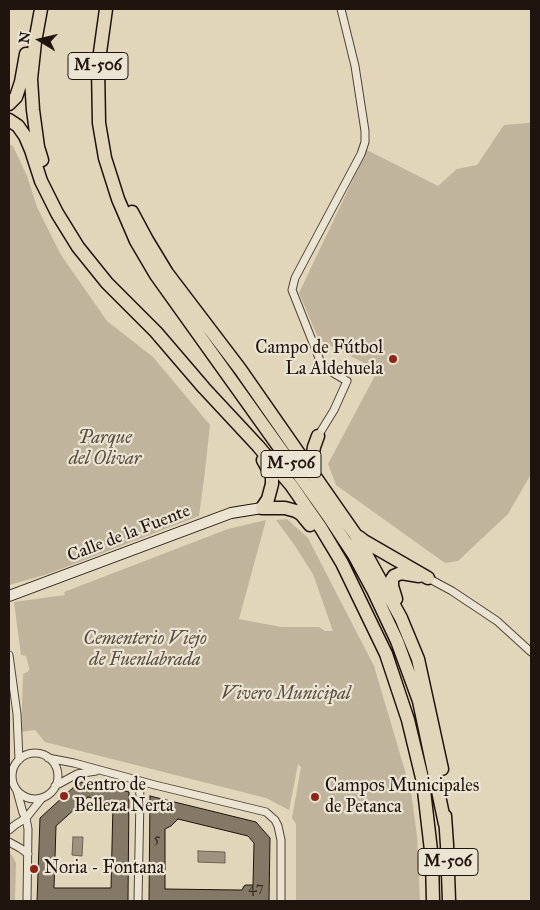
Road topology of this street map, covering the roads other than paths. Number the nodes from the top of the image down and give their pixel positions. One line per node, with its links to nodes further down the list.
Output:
1 (40, 9): 4 (highway); 7 (highway, M-506)
2 (106, 9): 6 (highway, M-506)
3 (341, 9): 9 (street)
4 (9, 104)
5 (9, 120): 7 (highway)
6 (99, 123): 10 (highway); 29 (highway, M-506)
7 (57, 213): 8 (highway, M-506)
8 (246, 433): 12 (highway); 14 (highway, M-506)
9 (318, 436): 10 (highway); 11 (highway)
10 (288, 437): 11 (highway)
11 (313, 474): 13 (highway)
12 (262, 508): 14 (highway); 16 (street, Calle de la Fuente)
13 (355, 534): 15 (highway); 17 (highway)
14 (342, 563): 36 (highway, M-506)
15 (428, 578): 17 (highway); 18 (street)
16 (9, 596)
17 (401, 618): 29 (highway)
18 (531, 652)
19 (9, 655): 21 (street)
20 (48, 758): 21 (street); 23 (street); 25 (street)
21 (19, 760): 22 (street)
22 (11, 770): 26 (street)
23 (99, 770): 24 (street); 25 (street)
24 (139, 781): 34 (street); 35 (street)
25 (55, 786): 27 (street)
26 (13, 787): 27 (street); 28 (street)
27 (42, 798): 28 (street)
28 (26, 818): 30 (street); 32 (street)
29 (445, 824): 37 (highway, M-506)
30 (9, 830)
31 (9, 842): 32 (street)
32 (28, 854): 33 (street)
33 (27, 901)
34 (138, 901)
35 (281, 901)
36 (433, 901)
37 (449, 901)

